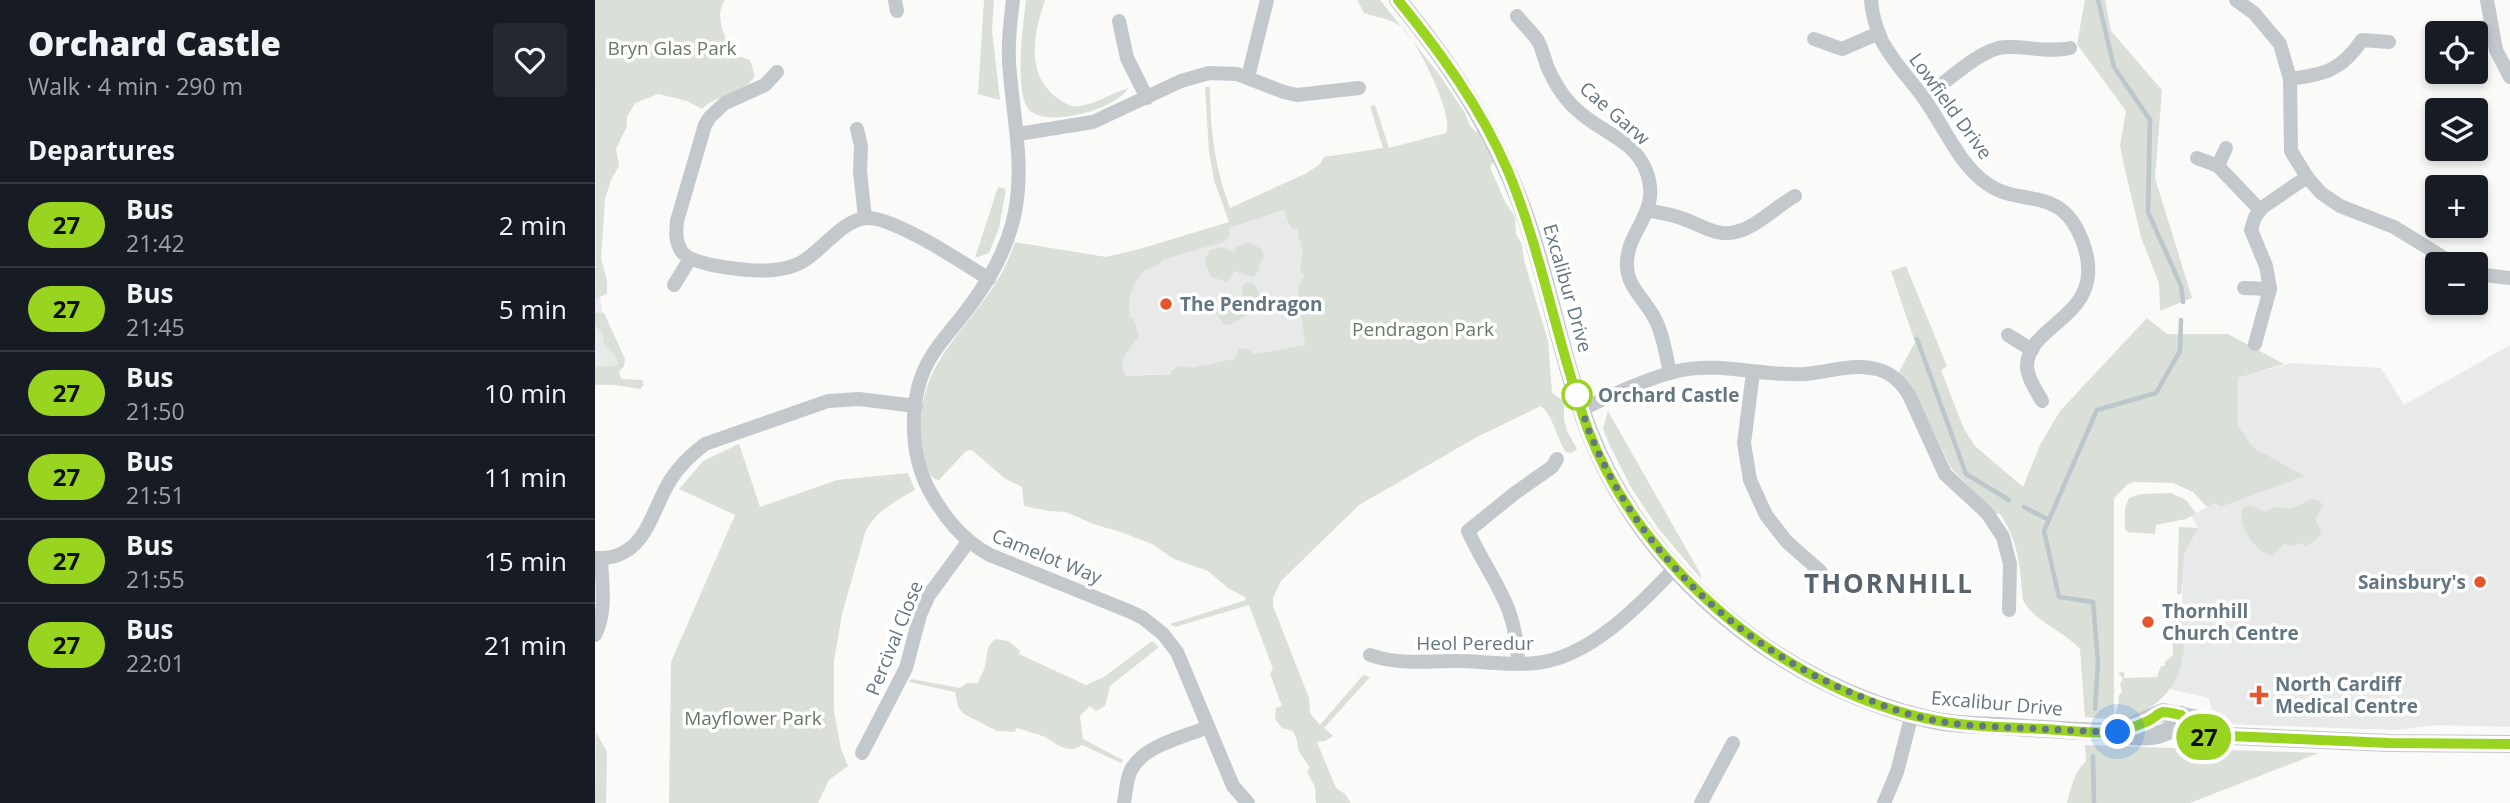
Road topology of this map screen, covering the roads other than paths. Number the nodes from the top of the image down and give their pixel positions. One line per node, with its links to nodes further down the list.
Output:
1 (1013, 0): 21 (street, Camelot Way)
2 (1267, 0): 14 (street)
3 (1398, 0): 45 (street, Excalibur Drive)
4 (1871, 0): 9 (street, Lowfield Drive)
5 (2487, 0): 15 (street)
6 (2240, 1): 16 (street)
7 (1517, 16): 27 (street, Cae Garw)
8 (1119, 21): 18 (street)
9 (1879, 33): 10 (street); 19 (street, Lowfield Drive)
10 (1814, 39)
11 (2389, 42): 16 (street)
12 (2070, 48): 19 (street)
13 (776, 72): 31 (street)
14 (1248, 76): 17 (street); 18 (street)
15 (2510, 77)
16 (2290, 79): 25 (street)
17 (1359, 88)
18 (1147, 98): 21 (street)
19 (1924, 98): 40 (street, Lowfield Drive)
20 (857, 129): 29 (street)
21 (1018, 134): 34 (street, Camelot Way)
22 (2226, 148): 24 (street)
23 (2197, 159): 24 (street)
24 (2218, 166): 28 (street)
25 (2307, 177): 28 (street); 30 (street)
26 (1795, 196): 27 (street)
27 (1648, 210): 41 (street, Cae Garw)
28 (2260, 210): 37 (street)
29 (865, 218): 31 (street); 34 (street)
30 (2432, 252)
31 (690, 259): 35 (street)
32 (2488, 275): 33 (street)
33 (2510, 278)
34 (989, 279): 44 (street, Camelot Way)
35 (674, 285)
36 (2245, 288): 37 (street)
37 (2270, 289): 39 (street)
38 (2008, 335): 40 (street)
39 (2255, 344)
40 (2032, 349): 43 (street)
41 (1669, 373): 42 (street); 45 (street)
42 (1753, 373): 50 (street); 51 (street)
43 (2042, 401)
44 (916, 406): 47 (street, Camelot Way); 48 (street)
45 (1581, 409): 49 (street, Excalibur Drive)
46 (1557, 459): 54 (street)
47 (968, 542): 56 (street, Camelot Way); 59 (street, Percival Close)
48 (598, 559): 52 (street)
49 (1675, 568): 54 (street, Heol Peredur); 55 (street, Excalibur Drive)
50 (1833, 587)
51 (2009, 610)
52 (595, 635)
53 (1370, 655): 54 (street, Heol Peredur)
54 (1518, 664)
55 (1912, 714): 58 (street, Excalibur Drive); 63 (street)
56 (1208, 727): 60 (street); 61 (street, Camelot Way)
57 (1733, 743): 62 (street)
58 (2510, 744)
59 (862, 752)
60 (1124, 803)
61 (1248, 803)
62 (1701, 803)
63 (1884, 803)

